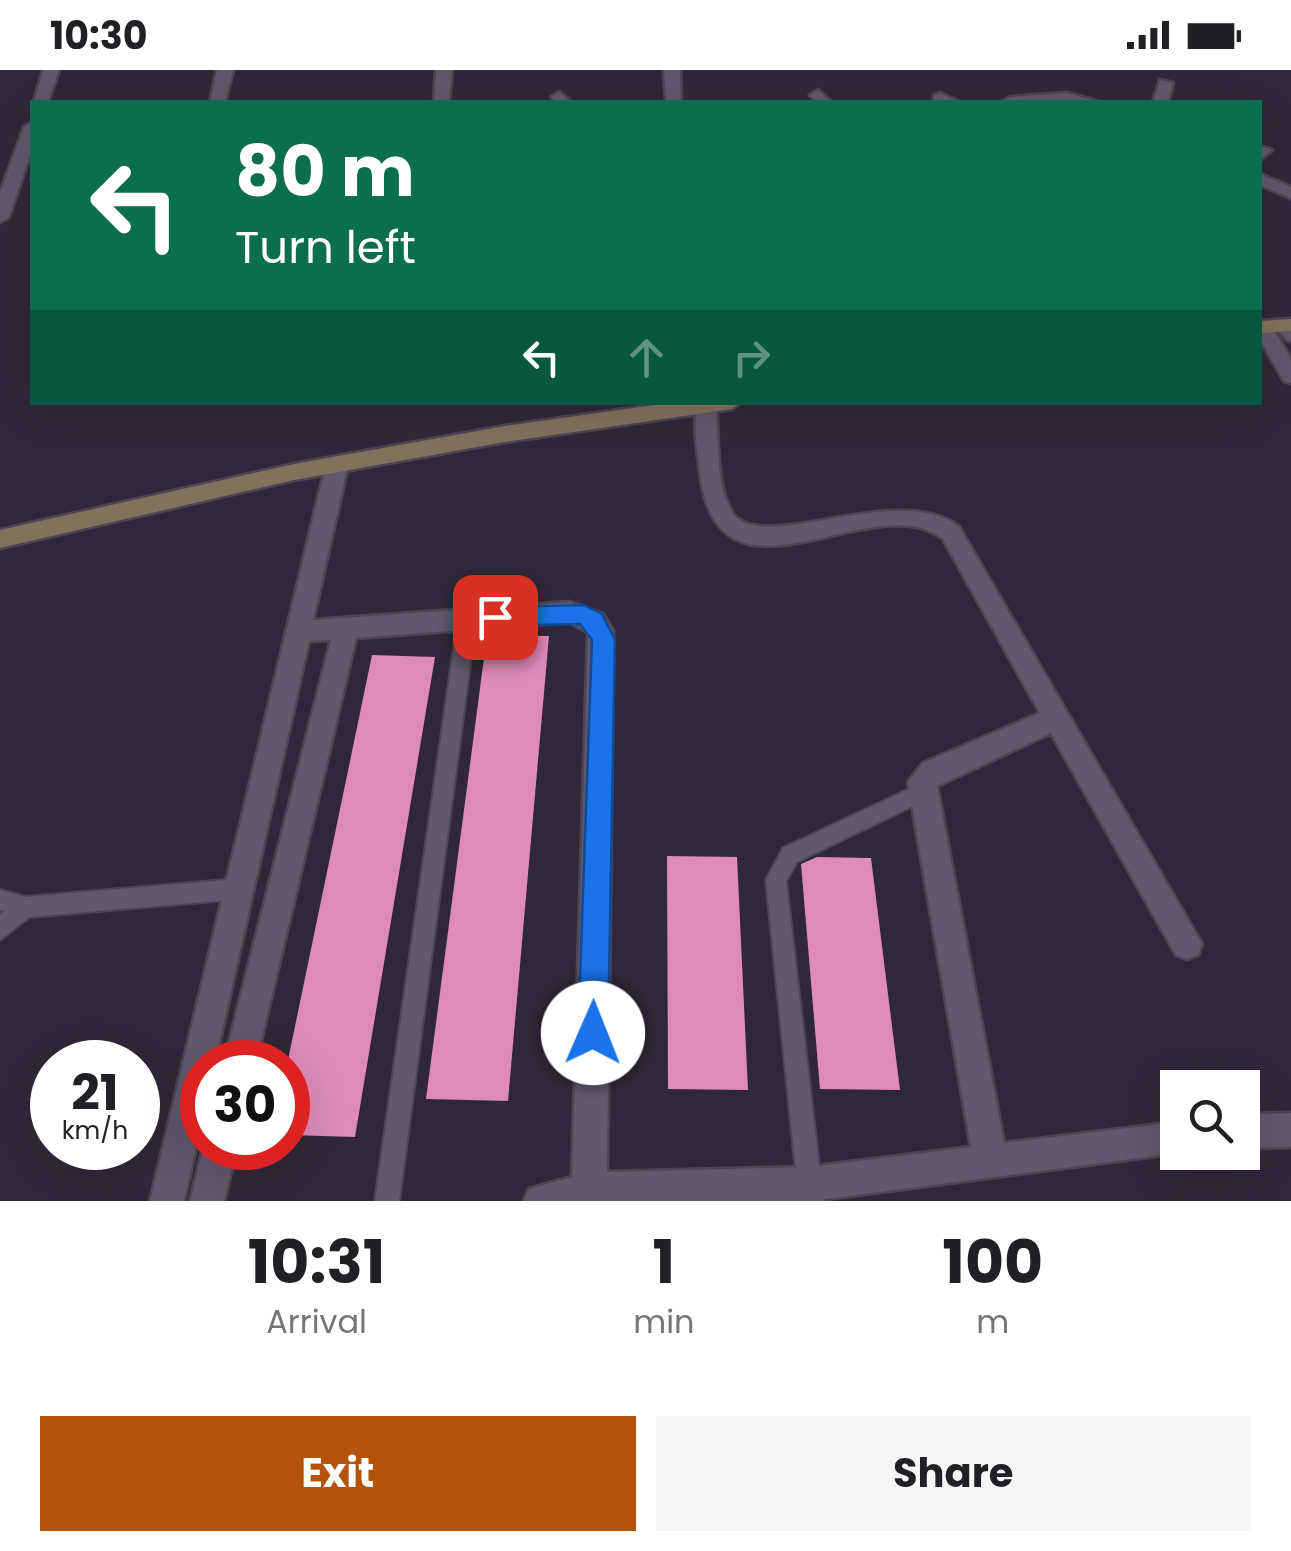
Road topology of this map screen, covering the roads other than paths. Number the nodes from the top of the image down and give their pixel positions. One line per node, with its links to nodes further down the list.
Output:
1 (51, 70): 6 (street)
2 (225, 70): 7 (street)
3 (444, 70): 8 (street)
4 (672, 70): 9 (street)
5 (1165, 84): 12 (street)
6 (41, 100)
7 (218, 100)
8 (442, 100)
9 (674, 100)
10 (1038, 100): 11 (street)
11 (1080, 100)
12 (1161, 100)
13 (30, 132): 16 (street)
14 (1262, 180): 15 (street)
15 (1291, 193)
16 (0, 217)
17 (1277, 328): 18 (street)
18 (1291, 376)
19 (700, 405): 20 (main road); 25 (street)
20 (337, 465): 21 (main road); 24 (street)
21 (0, 538)
22 (466, 619): 23 (street); 38 (street); 42 (lane)
23 (346, 628): 24 (street); 32 (street)
24 (296, 632): 27 (street)
25 (1059, 717): 26 (street); 31 (street)
26 (922, 792): 36 (street); 39 (lane)
27 (238, 890): 29 (lane); 40 (street)
28 (0, 900): 29 (lane)
29 (25, 907): 30 (lane)
30 (0, 929)
31 (1188, 944)
32 (245, 1040)
33 (1291, 1130): 34 (street)
34 (1260, 1131)
35 (1160, 1141): 36 (street)
36 (991, 1162): 39 (street)
37 (215, 1170): 41 (street)
38 (589, 1190): 39 (street); 43 (street)
39 (810, 1192)
40 (167, 1201)
41 (207, 1201)
42 (386, 1201)
43 (541, 1201)

